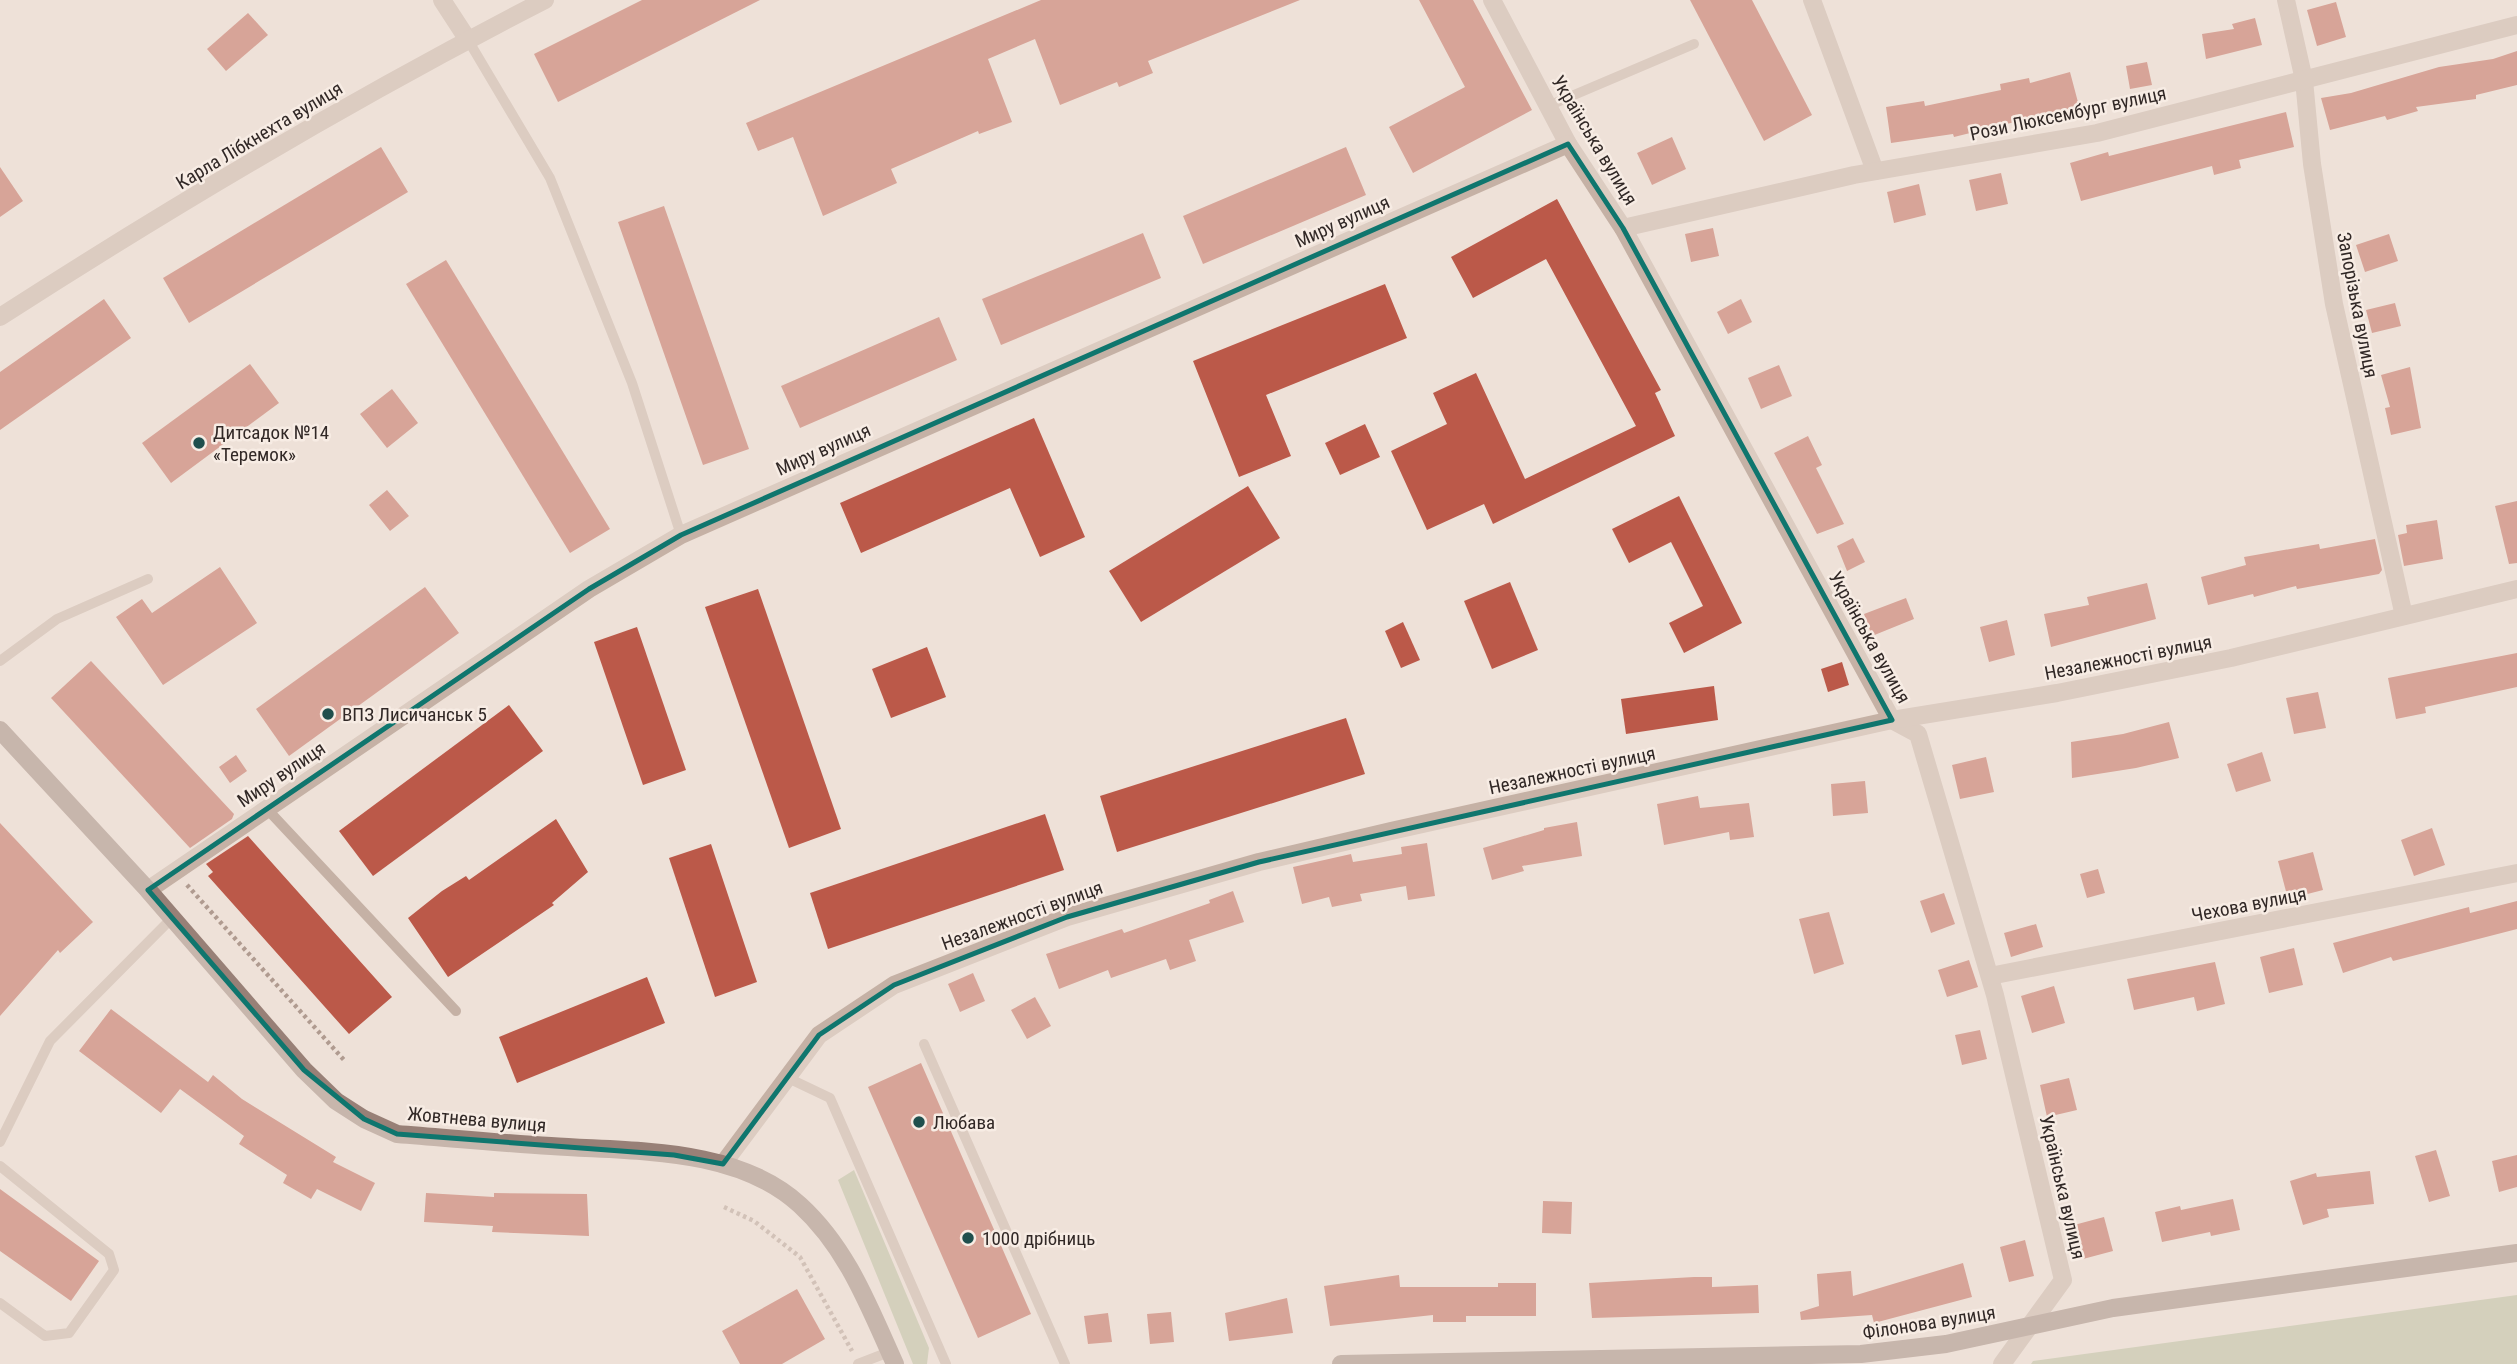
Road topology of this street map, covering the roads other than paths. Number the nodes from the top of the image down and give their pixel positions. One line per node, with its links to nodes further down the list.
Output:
1 (442, 0): 7 (street)
2 (545, 0): 7 (street, Карла Лібкнехта вулиця)
3 (1492, 0): 10 (street, Українська вулиця)
4 (1812, 0): 12 (street)
5 (2286, 0): 9 (street, Запорізька вулиця)
6 (2517, 25): 9 (street, Рози Люксембург вулиця)
7 (468, 40): 14 (street, Карла Лібкнехта вулиця); 15 (lane)
8 (1694, 44): 10 (lane)
9 (2304, 80): 12 (street, Рози Люксембург вулиця); 18 (street, Запорізька вулиця)
10 (1548, 106): 11 (street, Українська вулиця)
11 (1568, 144): 13 (street, Українська вулиця); 15 (street, Миру вулиця)
12 (1875, 171): 13 (street, Рози Люксембург вулиця)
13 (1623, 228): 20 (street, Українська вулиця)
14 (0, 317)
15 (681, 535): 22 (street, Миру вулиця)
16 (148, 579): 19 (lane)
17 (2517, 589): 18 (street, Незалежності вулиця)
18 (2404, 616): 20 (street, Незалежності вулиця)
19 (0, 661)
20 (1892, 720): 26 (street, Українська вулиця); 29 (street, Незалежності вулиця)
21 (0, 730): 24 (street, Жовтнева вулиця)
22 (267, 809): 24 (street, Миру вулиця); 27 (lane)
23 (2517, 873): 26 (street, Чехова вулиця)
24 (148, 890): 25 (street, Жовтнева вулиця)
25 (172, 918): 30 (lane); 31 (street, Жовтнева вулиця)
26 (1990, 976): 35 (street, Українська вулиця)
27 (456, 1011)
28 (924, 1044): 39 (lane)
29 (788, 1078): 31 (street, Незалежності вулиця); 38 (lane)
30 (0, 1142)
31 (723, 1164): 36 (street, Жовтнева вулиця)
32 (0, 1166): 34 (lane)
33 (2517, 1253): 35 (street, Філонова вулиця)
34 (0, 1303)
35 (2026, 1328): 40 (street, Філонова вулиця); 41 (street, Українська вулиця)
36 (892, 1358): 37 (lane)
37 (858, 1364)
38 (946, 1364)
39 (1065, 1364)
40 (1341, 1364)
41 (2002, 1364)

